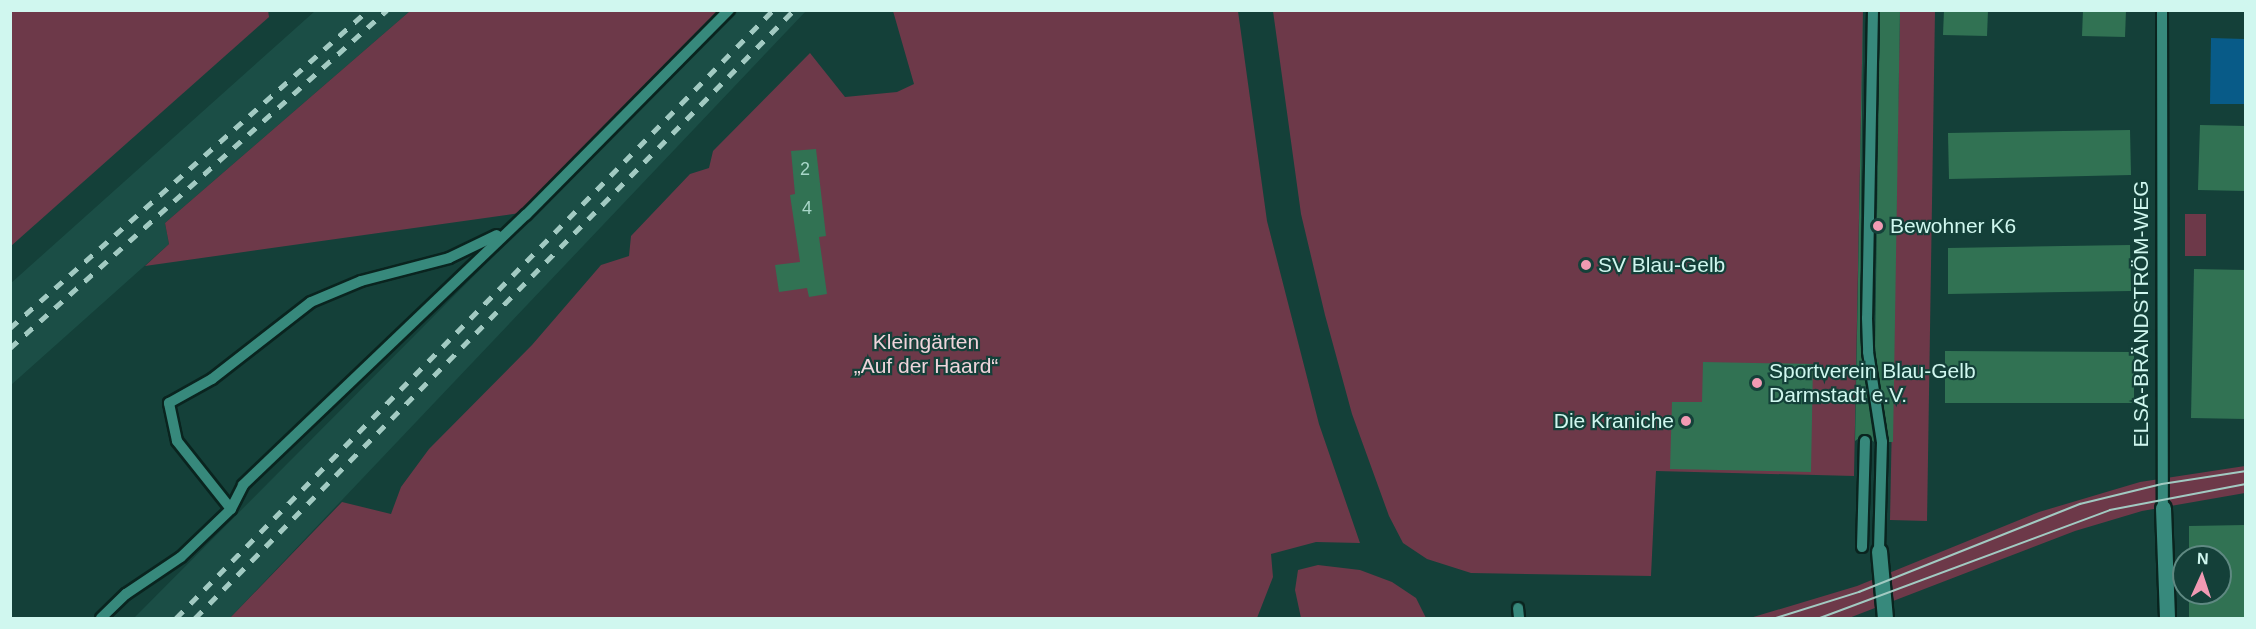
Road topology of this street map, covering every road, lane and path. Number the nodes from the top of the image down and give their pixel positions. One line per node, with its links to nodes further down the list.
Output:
1 (729, 10): 4 (lane)
2 (1873, 10): 9 (lane)
3 (2162, 10): 7 (lane, ELSA-BRÄNDSTRÖM-WEG)
4 (506, 231): 6 (lane); 6 (lane)
5 (1865, 441): 8 (lane)
6 (231, 508): 10 (lane)
7 (2163, 508): 12 (street, ELSA-BRÄNDSTRÖM-WEG)
8 (1862, 547)
9 (1880, 551): 11 (street)
10 (100, 618)
11 (1885, 618)
12 (2167, 618)

